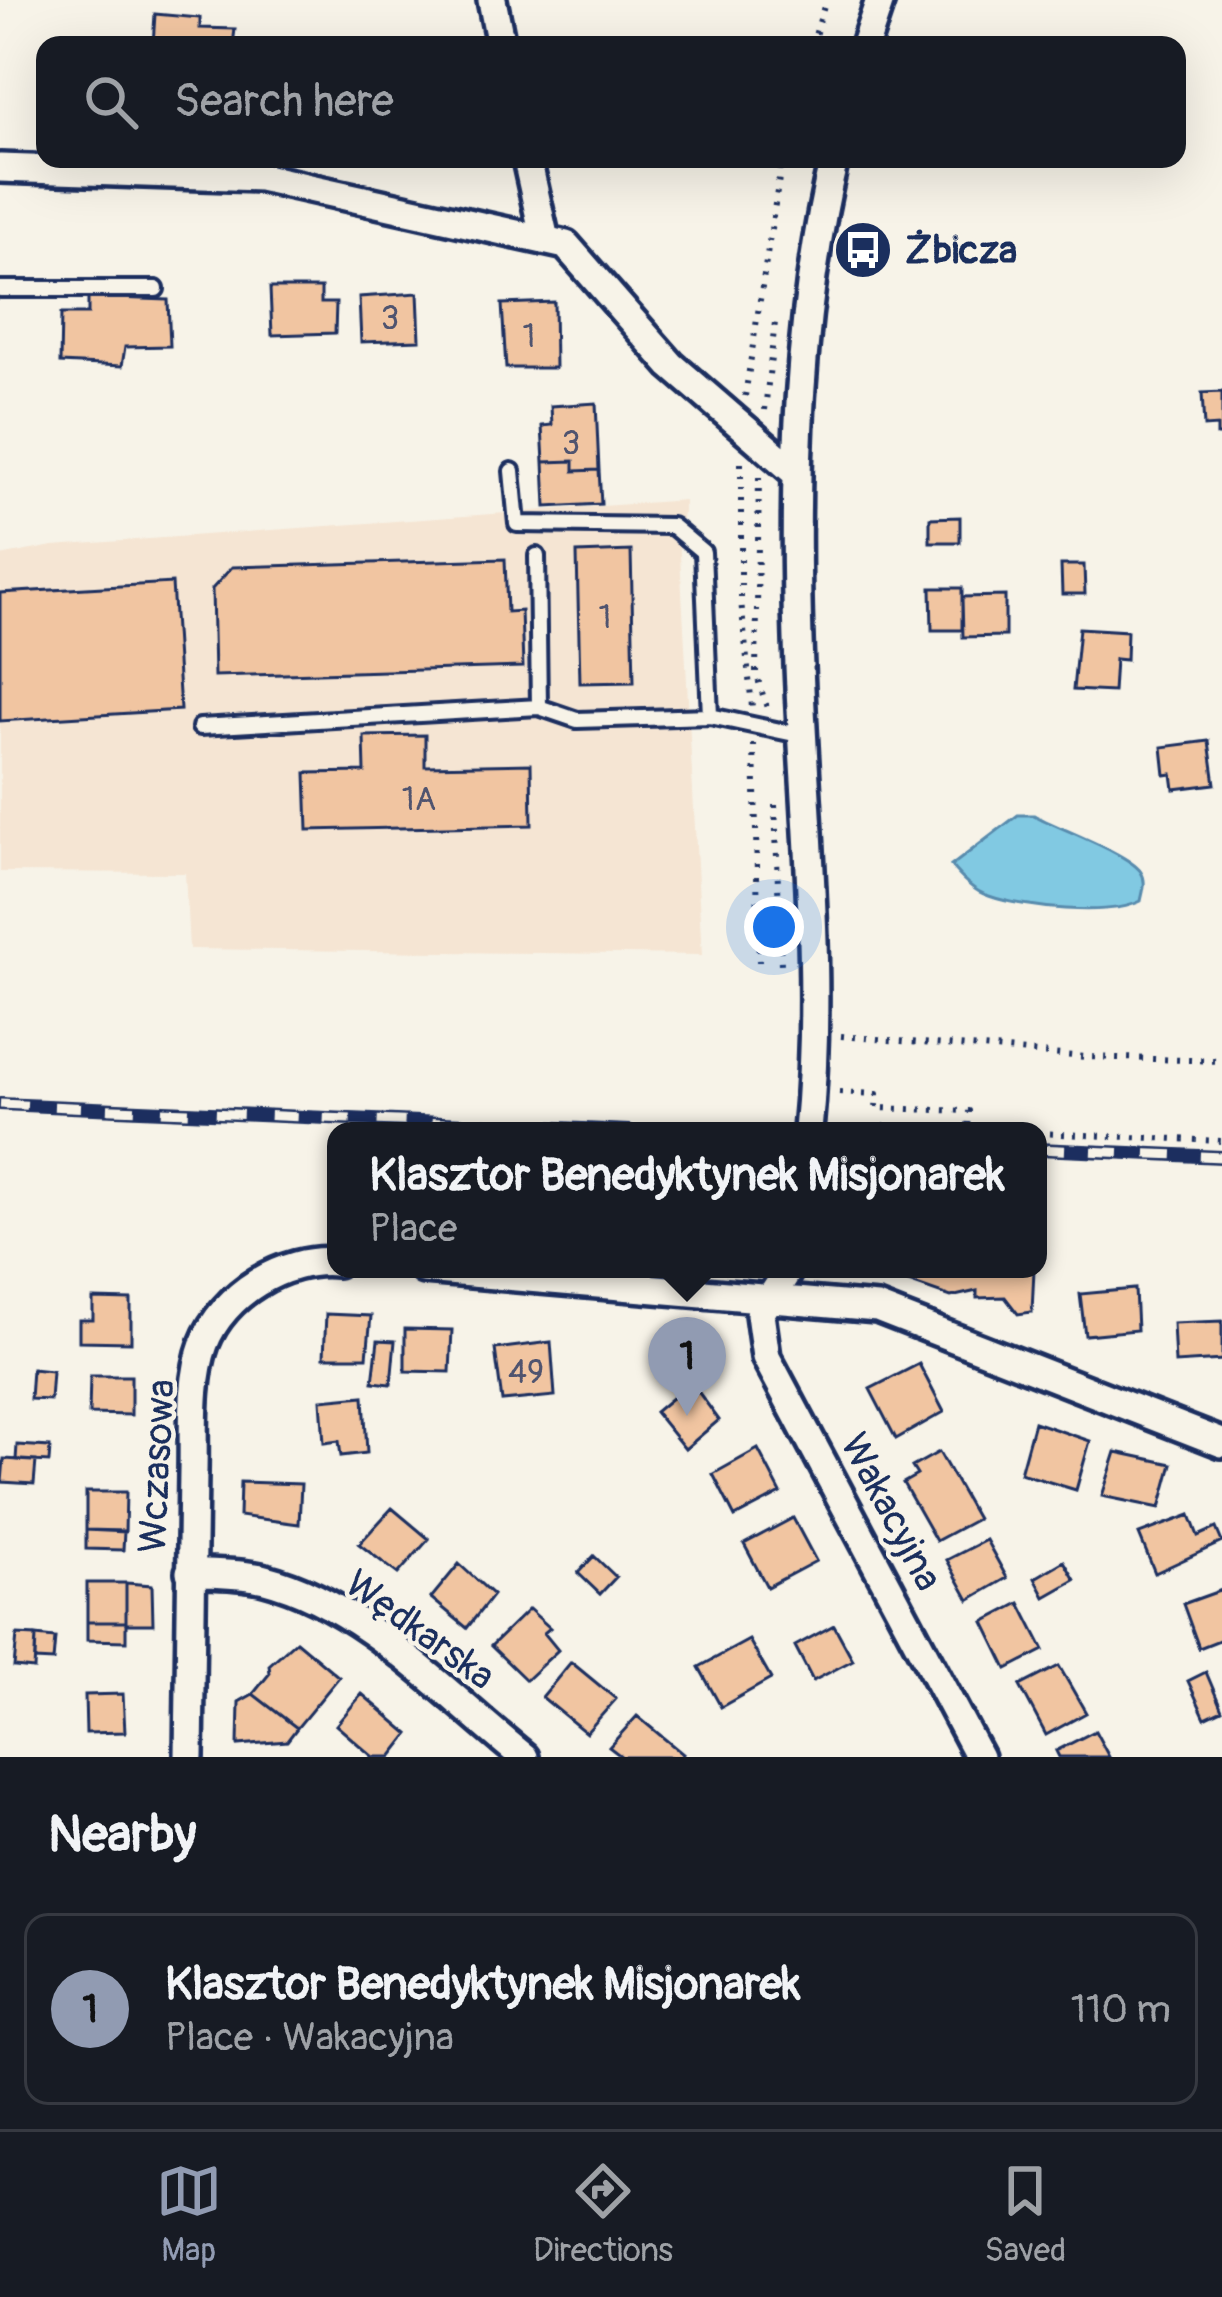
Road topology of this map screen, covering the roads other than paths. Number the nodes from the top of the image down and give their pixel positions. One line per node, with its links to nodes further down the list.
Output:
1 (492, 0): 3 (street)
2 (880, 0): 4 (street)
3 (499, 36)
4 (868, 36)
5 (0, 168): 8 (street)
6 (529, 168): 8 (street)
7 (832, 168): 12 (street)
8 (545, 240): 12 (street)
9 (0, 289): 10 (lane)
10 (156, 289)
11 (512, 471): 15 (lane)
12 (797, 473): 17 (street)
13 (537, 556): 14 (lane)
14 (539, 707): 15 (lane); 16 (lane)
15 (710, 716): 17 (lane)
16 (200, 727)
17 (804, 736): 18 (street)
18 (809, 1122)
19 (327, 1263): 24 (street, Wczasowa)
20 (530, 1278): 22 (street)
21 (782, 1278): 22 (street)
22 (767, 1298): 23 (street); 27 (street, Wakacyjna)
23 (1222, 1443)
24 (190, 1572): 25 (street, Wczasowa); 26 (street, Wędkarska)
25 (189, 1757)
26 (524, 1757)
27 (979, 1757)

